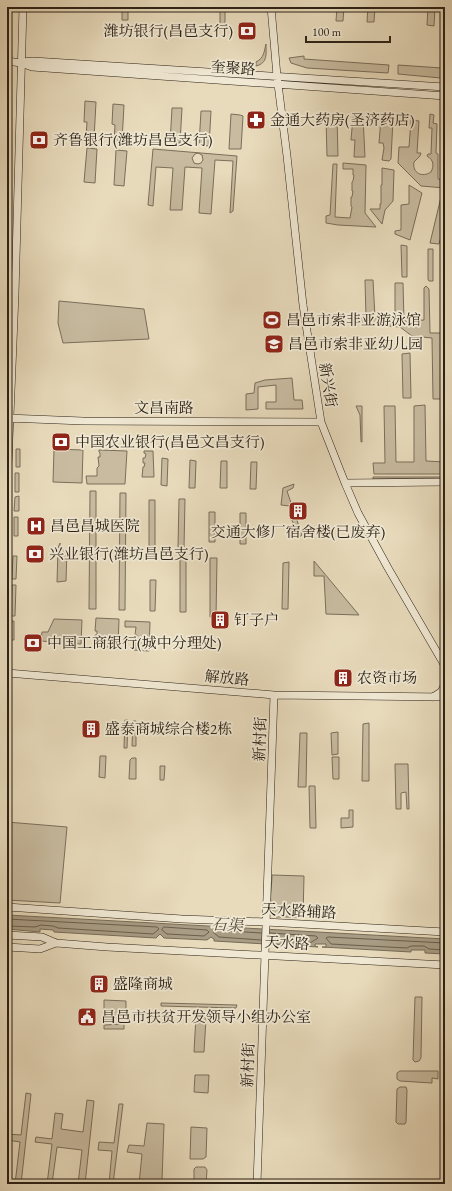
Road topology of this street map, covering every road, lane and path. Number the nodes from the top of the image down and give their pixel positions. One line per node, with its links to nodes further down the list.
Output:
1 (23, 7): 4 (street)
2 (271, 7): 5 (street, 新兴街)
3 (7, 61): 4 (street, 奎聚路)
4 (21, 63): 5 (street, 奎聚路); 6 (street, 奎聚路); 9 (street)
5 (277, 76): 6 (street, 新兴街); 7 (street, 奎聚路)
6 (278, 84): 8 (street, 奎聚路); 10 (street, 新兴街)
7 (445, 87)
8 (445, 96)
9 (8, 419): 10 (street, 文昌南路); 13 (street)
10 (321, 422): 12 (street, 新兴街)
11 (445, 482): 12 (street)
12 (345, 483): 14 (street, 新兴街)
13 (7, 488)
14 (445, 666)
15 (7, 673): 17 (street, 解放路)
16 (445, 684): 18 (street)
17 (274, 695): 18 (street, 解放路); 22 (street, 新村街)
18 (433, 697): 19 (street, 解放路); 20 (street)
19 (445, 697)
20 (445, 702)
21 (7, 907): 22 (street, 天水路辅路)
22 (266, 925): 23 (street, 天水路辅路); 27 (street, 新村街)
23 (445, 932)
24 (7, 935): 25 (street, 天水路)
25 (56, 943): 26 (street, 天水路); 27 (street, 天水路)
26 (7, 947)
27 (264, 955): 28 (street, 天水路); 29 (street, 新村街)
28 (445, 965)
29 (257, 1184)

